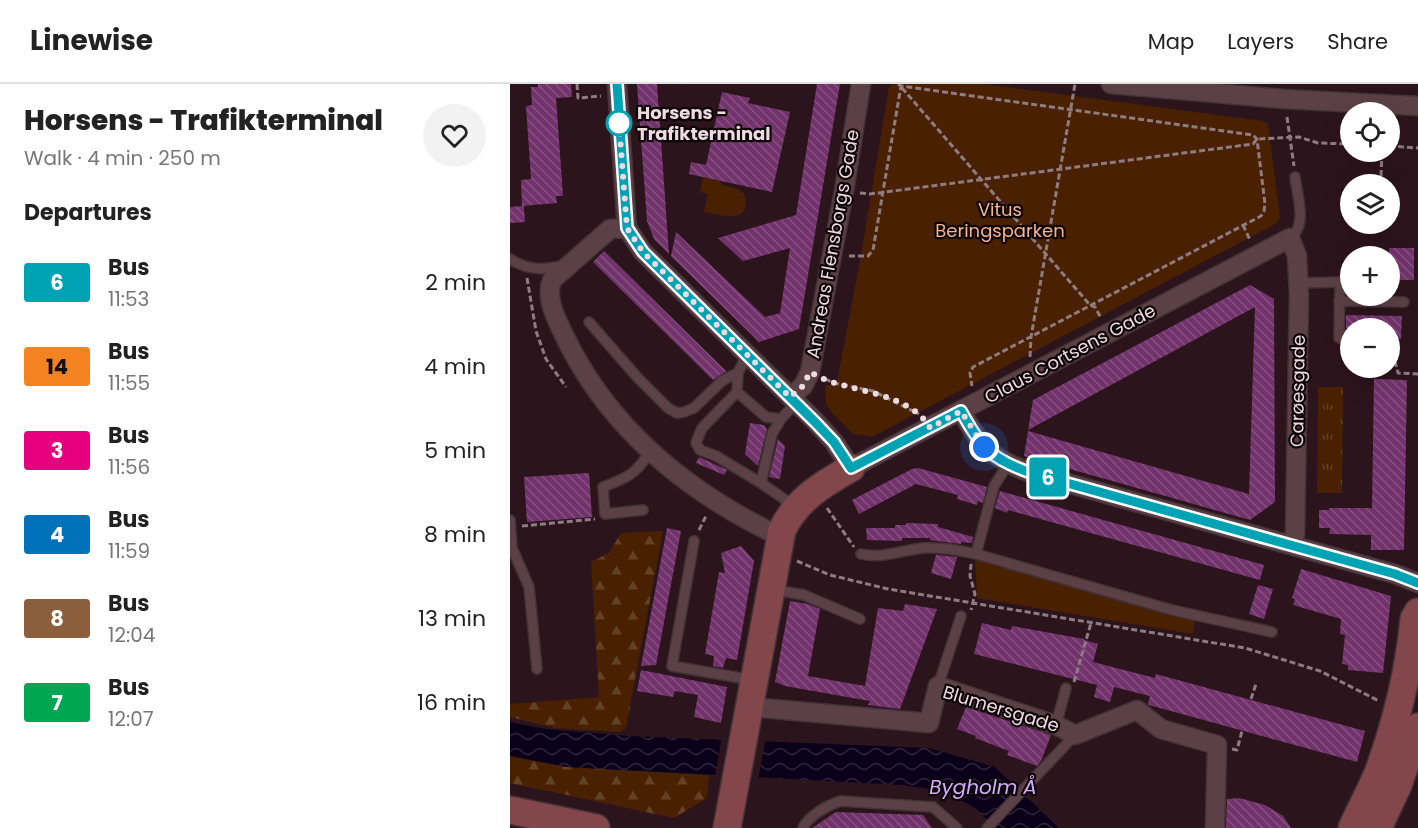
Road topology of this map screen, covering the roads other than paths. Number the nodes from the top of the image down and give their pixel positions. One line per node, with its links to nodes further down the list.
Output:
1 (861, 84): 19 (street, Andreas Flensborgs Gade)
2 (1111, 84): 4 (street)
3 (617, 89): 7 (street)
4 (1283, 91): 5 (street)
5 (1418, 106)
6 (1295, 177): 8 (lane)
7 (627, 228): 10 (street); 16 (street)
8 (1290, 238): 11 (street, Carøesgade); 20 (street, Claus Cortsens Gade)
9 (510, 259): 10 (lane)
10 (570, 263): 22 (street)
11 (1299, 283): 12 (lane); 32 (street, Carøesgade)
12 (1339, 301): 13 (lane); 15 (lane)
13 (1404, 302)
14 (589, 322): 17 (lane)
15 (1339, 338)
16 (747, 354): 17 (lane); 19 (street)
17 (738, 373): 18 (lane)
18 (737, 392): 21 (lane); 25 (lane)
19 (793, 400): 21 (lane); 24 (street)
20 (961, 411): 23 (street); 24 (street, Claus Cortsens Gade)
21 (781, 418): 25 (lane)
22 (650, 452): 27 (lane); 31 (street)
23 (1008, 464): 32 (street); 34 (lane)
24 (851, 468): 26 (street, Claus Cortsens Gade)
25 (761, 483): 26 (lane)
26 (796, 507): 31 (street, Claus Cortsens Gade)
27 (643, 510)
28 (510, 520): 29 (lane)
29 (510, 527): 41 (lane)
30 (694, 541): 42 (lane)
31 (779, 544): 36 (street, Claus Cortsens Gade)
32 (1291, 545): 35 (street)
33 (861, 554): 34 (lane)
34 (976, 554): 40 (lane)
35 (1418, 583)
36 (770, 589): 39 (lane); 42 (street, Claus Cortsens Gade)
37 (1418, 612): 46 (street)
38 (961, 616): 43 (lane)
39 (860, 619)
40 (1272, 632)
41 (537, 669)
42 (755, 680): 45 (street, Claus Cortsens Gade)
43 (938, 686): 45 (street, Blumersgade); 47 (street, Blumersgade)
44 (1066, 688): 47 (lane)
45 (748, 716): 52 (street, Claus Cortsens Gade)
46 (1407, 720): 56 (street); 57 (street)
47 (1056, 725): 48 (street, Blumersgade)
48 (1075, 735): 50 (lane); 55 (street, Blumersgade)
49 (510, 810): 51 (street)
50 (987, 827)
51 (596, 828)
52 (727, 828)
53 (803, 828): 54 (lane)
54 (957, 828)
55 (1215, 828)
56 (1352, 828)
57 (1378, 828)

